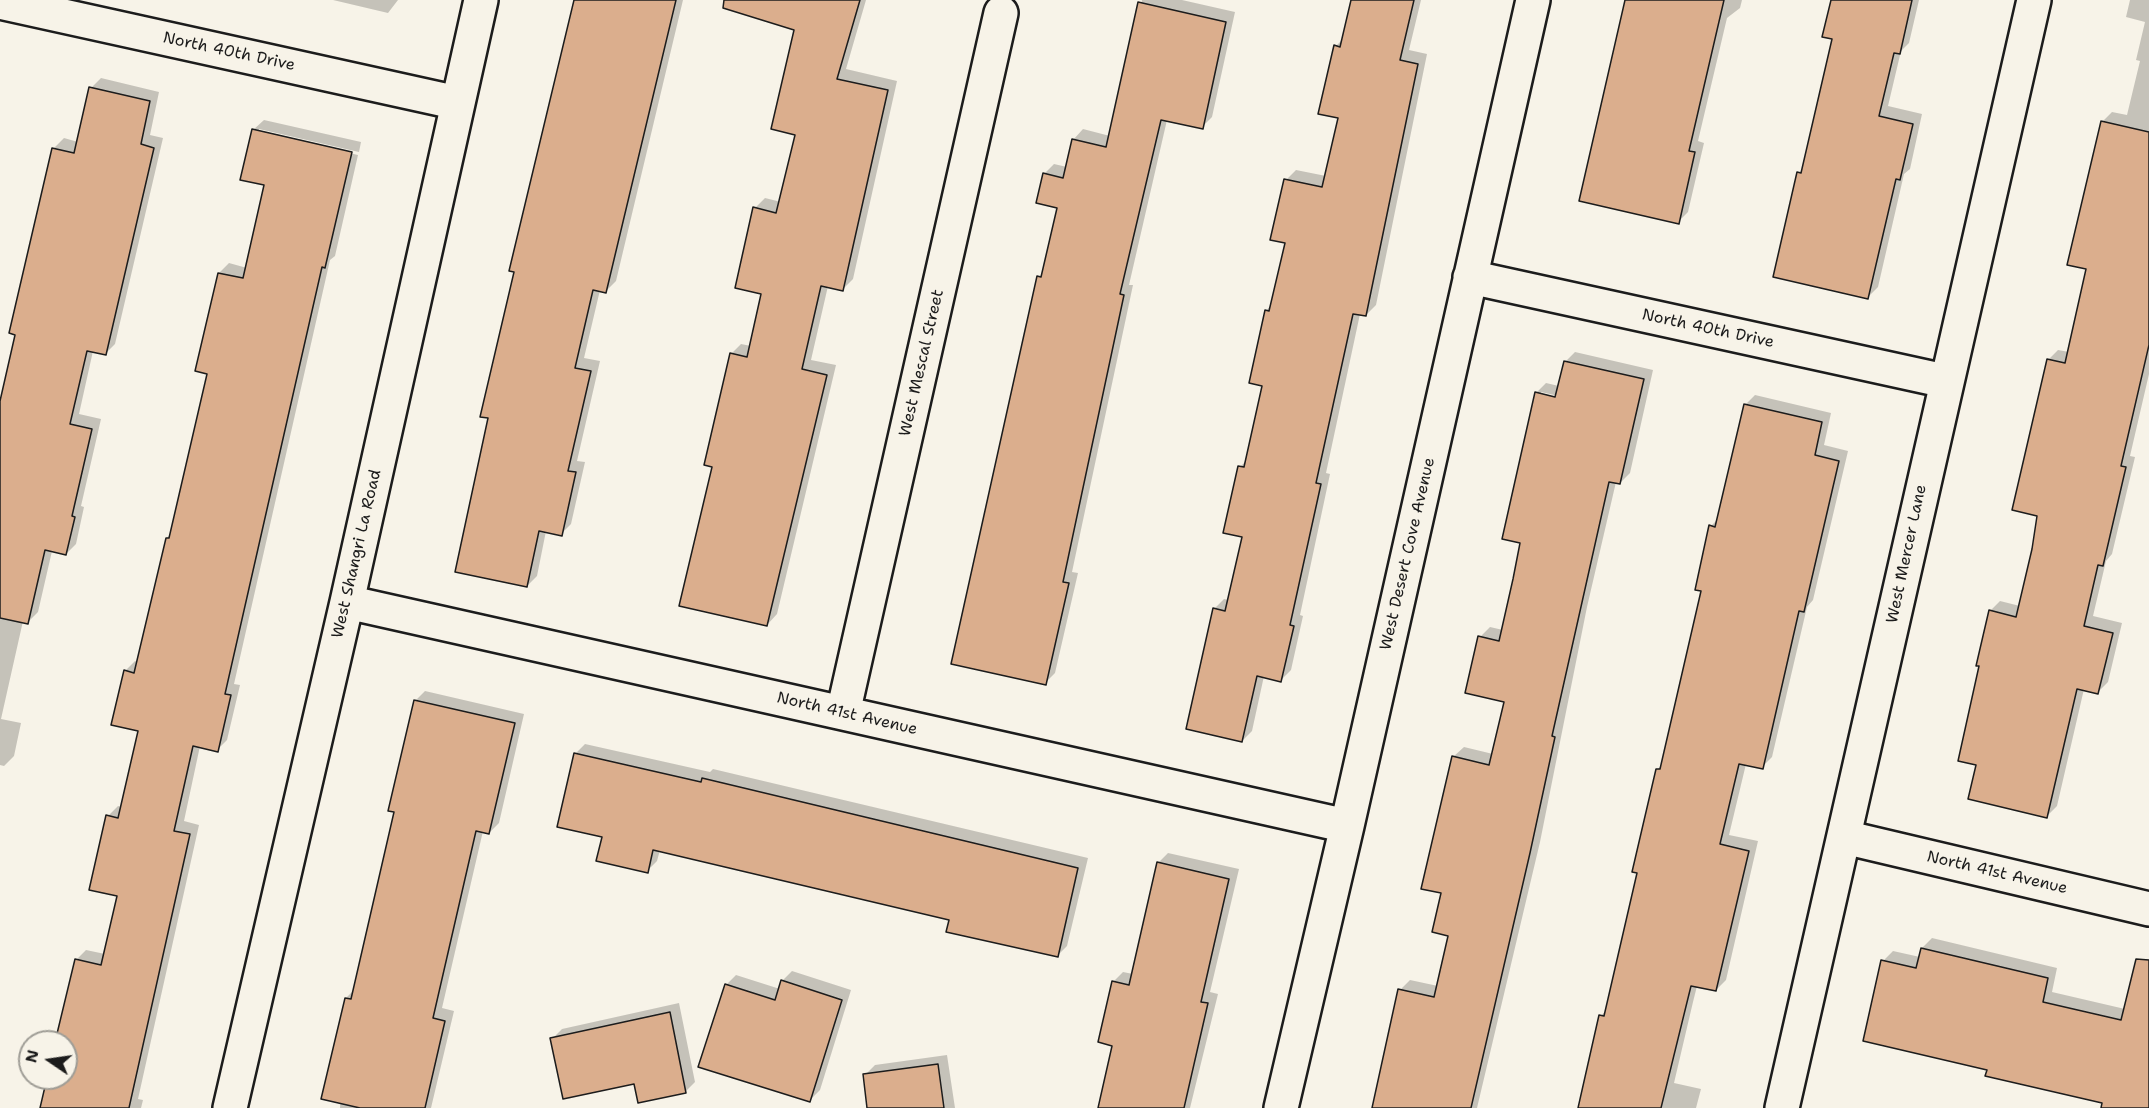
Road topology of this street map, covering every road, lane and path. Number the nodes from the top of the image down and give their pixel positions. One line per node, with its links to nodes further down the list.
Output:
1 (481, 0): 6 (street, West Shangri La Road)
2 (1533, 0): 7 (street, West Desert Cove Avenue)
3 (2034, 0): 8 (street, West Mercer Lane)
4 (0, 2): 6 (street, North 40th Drive)
5 (1001, 13): 10 (street, West Mescal Street)
6 (458, 103): 9 (street, West Shangri La Road)
7 (1470, 277): 8 (street, North 40th Drive); 11 (street, West Desert Cove Avenue)
8 (1946, 381): 12 (street, West Mercer Lane)
9 (347, 603): 10 (street, North 41st Avenue); 14 (street, West Shangri La Road)
10 (843, 713): 11 (street, North 41st Avenue)
11 (1347, 826): 15 (street, West Desert Cove Avenue)
12 (1844, 837): 13 (street, North 41st Avenue); 16 (street, West Mercer Lane)
13 (2149, 909)
14 (230, 1108)
15 (1281, 1108)
16 (1782, 1108)

